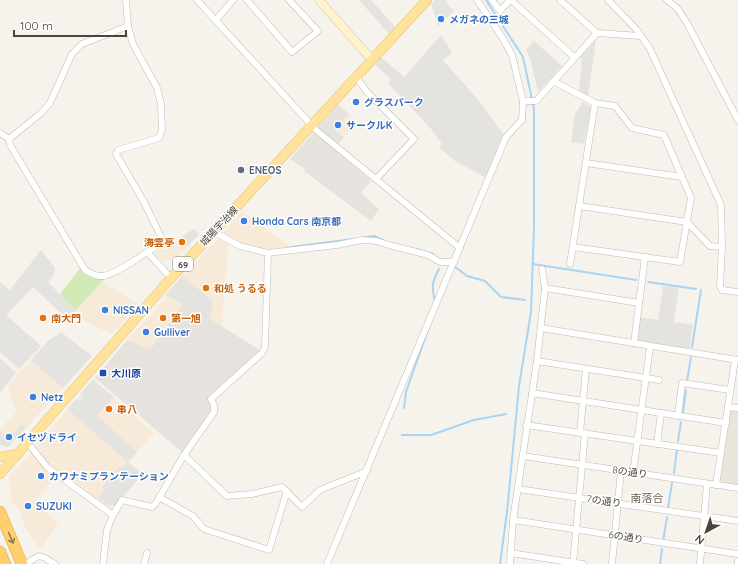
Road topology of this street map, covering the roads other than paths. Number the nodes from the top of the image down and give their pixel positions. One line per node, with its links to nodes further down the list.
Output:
1 (126, 0): 15 (street)
2 (197, 0): 14 (street)
3 (234, 0): 14 (street)
4 (247, 0): 5 (street)
5 (289, 0)
6 (319, 0): 19 (street)
7 (427, 0): 19 (main road, 城陽宇治線 / 69)
8 (477, 0): 22 (street)
9 (492, 0): 10 (street)
10 (510, 0): 18 (street)
11 (560, 0): 16 (street)
12 (608, 0): 17 (street)
13 (668, 0): 24 (street)
14 (216, 20): 25 (street)
15 (128, 26): 27 (street); 38 (street)
16 (597, 33): 17 (street); 18 (street)
17 (641, 36): 35 (street)
18 (574, 57): 21 (street)
19 (372, 60): 20 (main road, 城陽宇治線 / 69)
20 (356, 78): 25 (main road, 城陽宇治線 / 69); 30 (street)
21 (553, 81): 22 (street); 23 (street)
22 (524, 101): 36 (street)
23 (595, 103): 28 (street); 29 (street)
24 (738, 120)
25 (312, 126): 30 (street); 33 (main road, 城陽宇治線 / 69)
26 (0, 133): 27 (street)
27 (9, 139): 38 (street)
28 (586, 163): 29 (street); 31 (street)
29 (682, 177): 32 (street)
30 (376, 179): 36 (street)
31 (579, 206): 32 (street); 34 (street)
32 (687, 222): 35 (street); 39 (street)
33 (214, 232): 37 (street); 43 (main road, 城陽宇治線 / 69)
34 (572, 247): 39 (street); 41 (street)
35 (722, 247): 45 (street)
36 (460, 248): 40 (street)
37 (268, 252): 40 (street); 71 (street)
38 (148, 253): 43 (street)
39 (646, 257): 46 (street)
40 (454, 262): 75 (street)
41 (570, 264)
42 (542, 269): 44 (street)
43 (171, 278): 67 (main road, 城陽宇治線 / 69)
44 (545, 288): 46 (street); 47 (street)
45 (738, 292)
46 (640, 303): 48 (street)
47 (541, 328): 48 (street); 51 (street)
48 (634, 343): 49 (street)
49 (650, 347): 50 (street); 53 (street)
50 (737, 360): 55 (street)
51 (537, 361): 52 (street); 56 (street)
52 (586, 369): 53 (street); 57 (street)
53 (646, 378): 54 (street); 60 (street)
54 (659, 380)
55 (730, 390): 58 (street); 62 (street)
56 (532, 393): 57 (street); 64 (street)
57 (583, 401): 60 (street); 65 (street)
58 (728, 406): 59 (street); 63 (street)
59 (738, 408)
60 (642, 410): 61 (street); 66 (street)
61 (661, 413): 62 (street); 68 (street)
62 (678, 416): 63 (street)
63 (726, 423): 69 (street)
64 (526, 425): 65 (street); 72 (street)
65 (582, 433): 66 (street); 74 (street)
66 (637, 441): 68 (street); 77 (street)
67 (28, 443): 70 (main road, 城陽宇治線 / 69); 88 (street)
68 (657, 444): 69 (street)
69 (721, 453): 80 (street)
70 (18, 454): 73 (main road); 78 (main road, 城陽宇治線 / 69)
71 (184, 455): 83 (street); 84 (street)
72 (523, 456): 74 (street, 8の通り); 82 (street)
73 (0, 458)
74 (582, 465): 76 (street, 8の通り); 85 (street)
75 (367, 471): 83 (street); 105 (street)
76 (621, 471): 77 (street, 8の通り); 86 (street)
77 (633, 473): 79 (street, 8の通り)
78 (0, 474)
79 (708, 484): 80 (street, 8の通り); 89 (street)
80 (716, 485): 81 (street, 8の通り)
81 (738, 488)
82 (518, 489): 85 (street, 7の通り); 90 (street)
83 (287, 491): 84 (street)
84 (159, 498): 88 (street)
85 (579, 498): 86 (street, 7の通り); 92 (street)
86 (618, 504): 89 (street, 7の通り); 93 (street)
87 (0, 512): 101 (highway, one-way to 101)
88 (113, 515): 103 (street)
89 (704, 516): 91 (street, 7の通り); 94 (street)
90 (513, 520): 92 (street, 6の通り); 97 (street)
91 (738, 521)
92 (576, 530): 93 (street, 6の通り); 99 (street)
93 (615, 536): 94 (street, 6の通り); 108 (street)
94 (701, 549): 98 (street, 6の通り); 109 (street)
95 (0, 552): 100 (highway)
96 (146, 553): 104 (street)
97 (510, 553): 99 (street); 106 (street)
98 (738, 554)
99 (573, 563): 107 (street)
100 (5, 564)
101 (23, 564): 102 (street)
102 (55, 564)
103 (103, 564)
104 (144, 564)
105 (327, 564)
106 (510, 564)
107 (583, 564)
108 (612, 564)
109 (700, 564)

